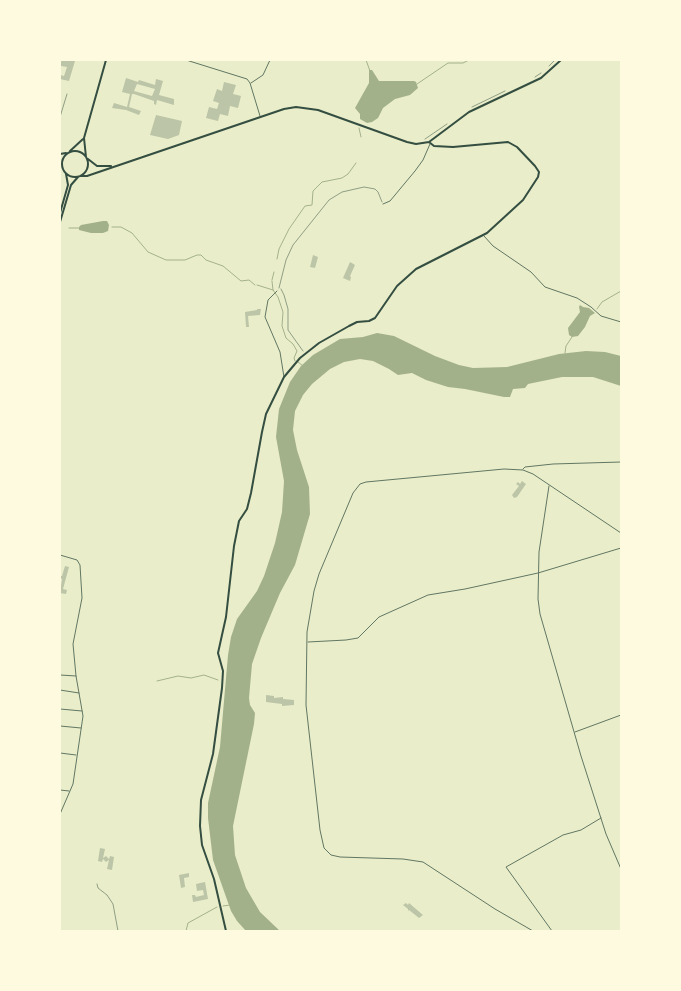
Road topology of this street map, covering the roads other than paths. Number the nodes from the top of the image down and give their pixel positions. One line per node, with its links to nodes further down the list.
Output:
1 (106, 60): 7 (main road)
2 (186, 60): 5 (street)
3 (270, 60): 5 (street)
4 (561, 60): 8 (main road)
5 (250, 84): 6 (street)
6 (260, 117): 8 (main road); 12 (main road)
7 (84, 138): 9 (main road); 11 (main road)
8 (430, 143): 16 (street); 19 (main road)
9 (70, 152): 10 (main road); 11 (main road); 14 (main road)
10 (60, 154)
11 (86, 158): 12 (main road); 15 (main road)
12 (113, 166): 15 (main road)
13 (60, 170): 14 (main road)
14 (65, 173): 15 (main road); 17 (main road)
15 (79, 176): 18 (main road)
16 (383, 204)
17 (60, 214)
18 (60, 222)
19 (484, 236): 21 (street); 22 (main road)
20 (277, 291): 22 (street)
21 (621, 322)
22 (284, 377): 48 (main road)
23 (621, 462): 24 (street)
24 (523, 470): 25 (street); 30 (street)
25 (550, 485): 26 (street); 29 (street)
26 (621, 533)
27 (621, 548): 29 (street)
28 (60, 555): 32 (street)
29 (538, 573): 30 (street); 40 (street)
30 (307, 642): 49 (street)
31 (60, 675): 32 (street)
32 (76, 676): 34 (street)
33 (60, 690): 34 (street)
34 (80, 693): 36 (street)
35 (60, 709): 36 (street)
36 (82, 711): 39 (street)
37 (621, 715): 40 (street)
38 (60, 726): 39 (street)
39 (82, 728): 42 (street)
40 (574, 732): 46 (street)
41 (60, 753): 42 (street)
42 (76, 755): 44 (street)
43 (60, 790): 44 (street)
44 (69, 791): 45 (street)
45 (60, 814)
46 (602, 818): 47 (street); 50 (street)
47 (621, 869)
48 (226, 931)
49 (533, 931)
50 (552, 931)

